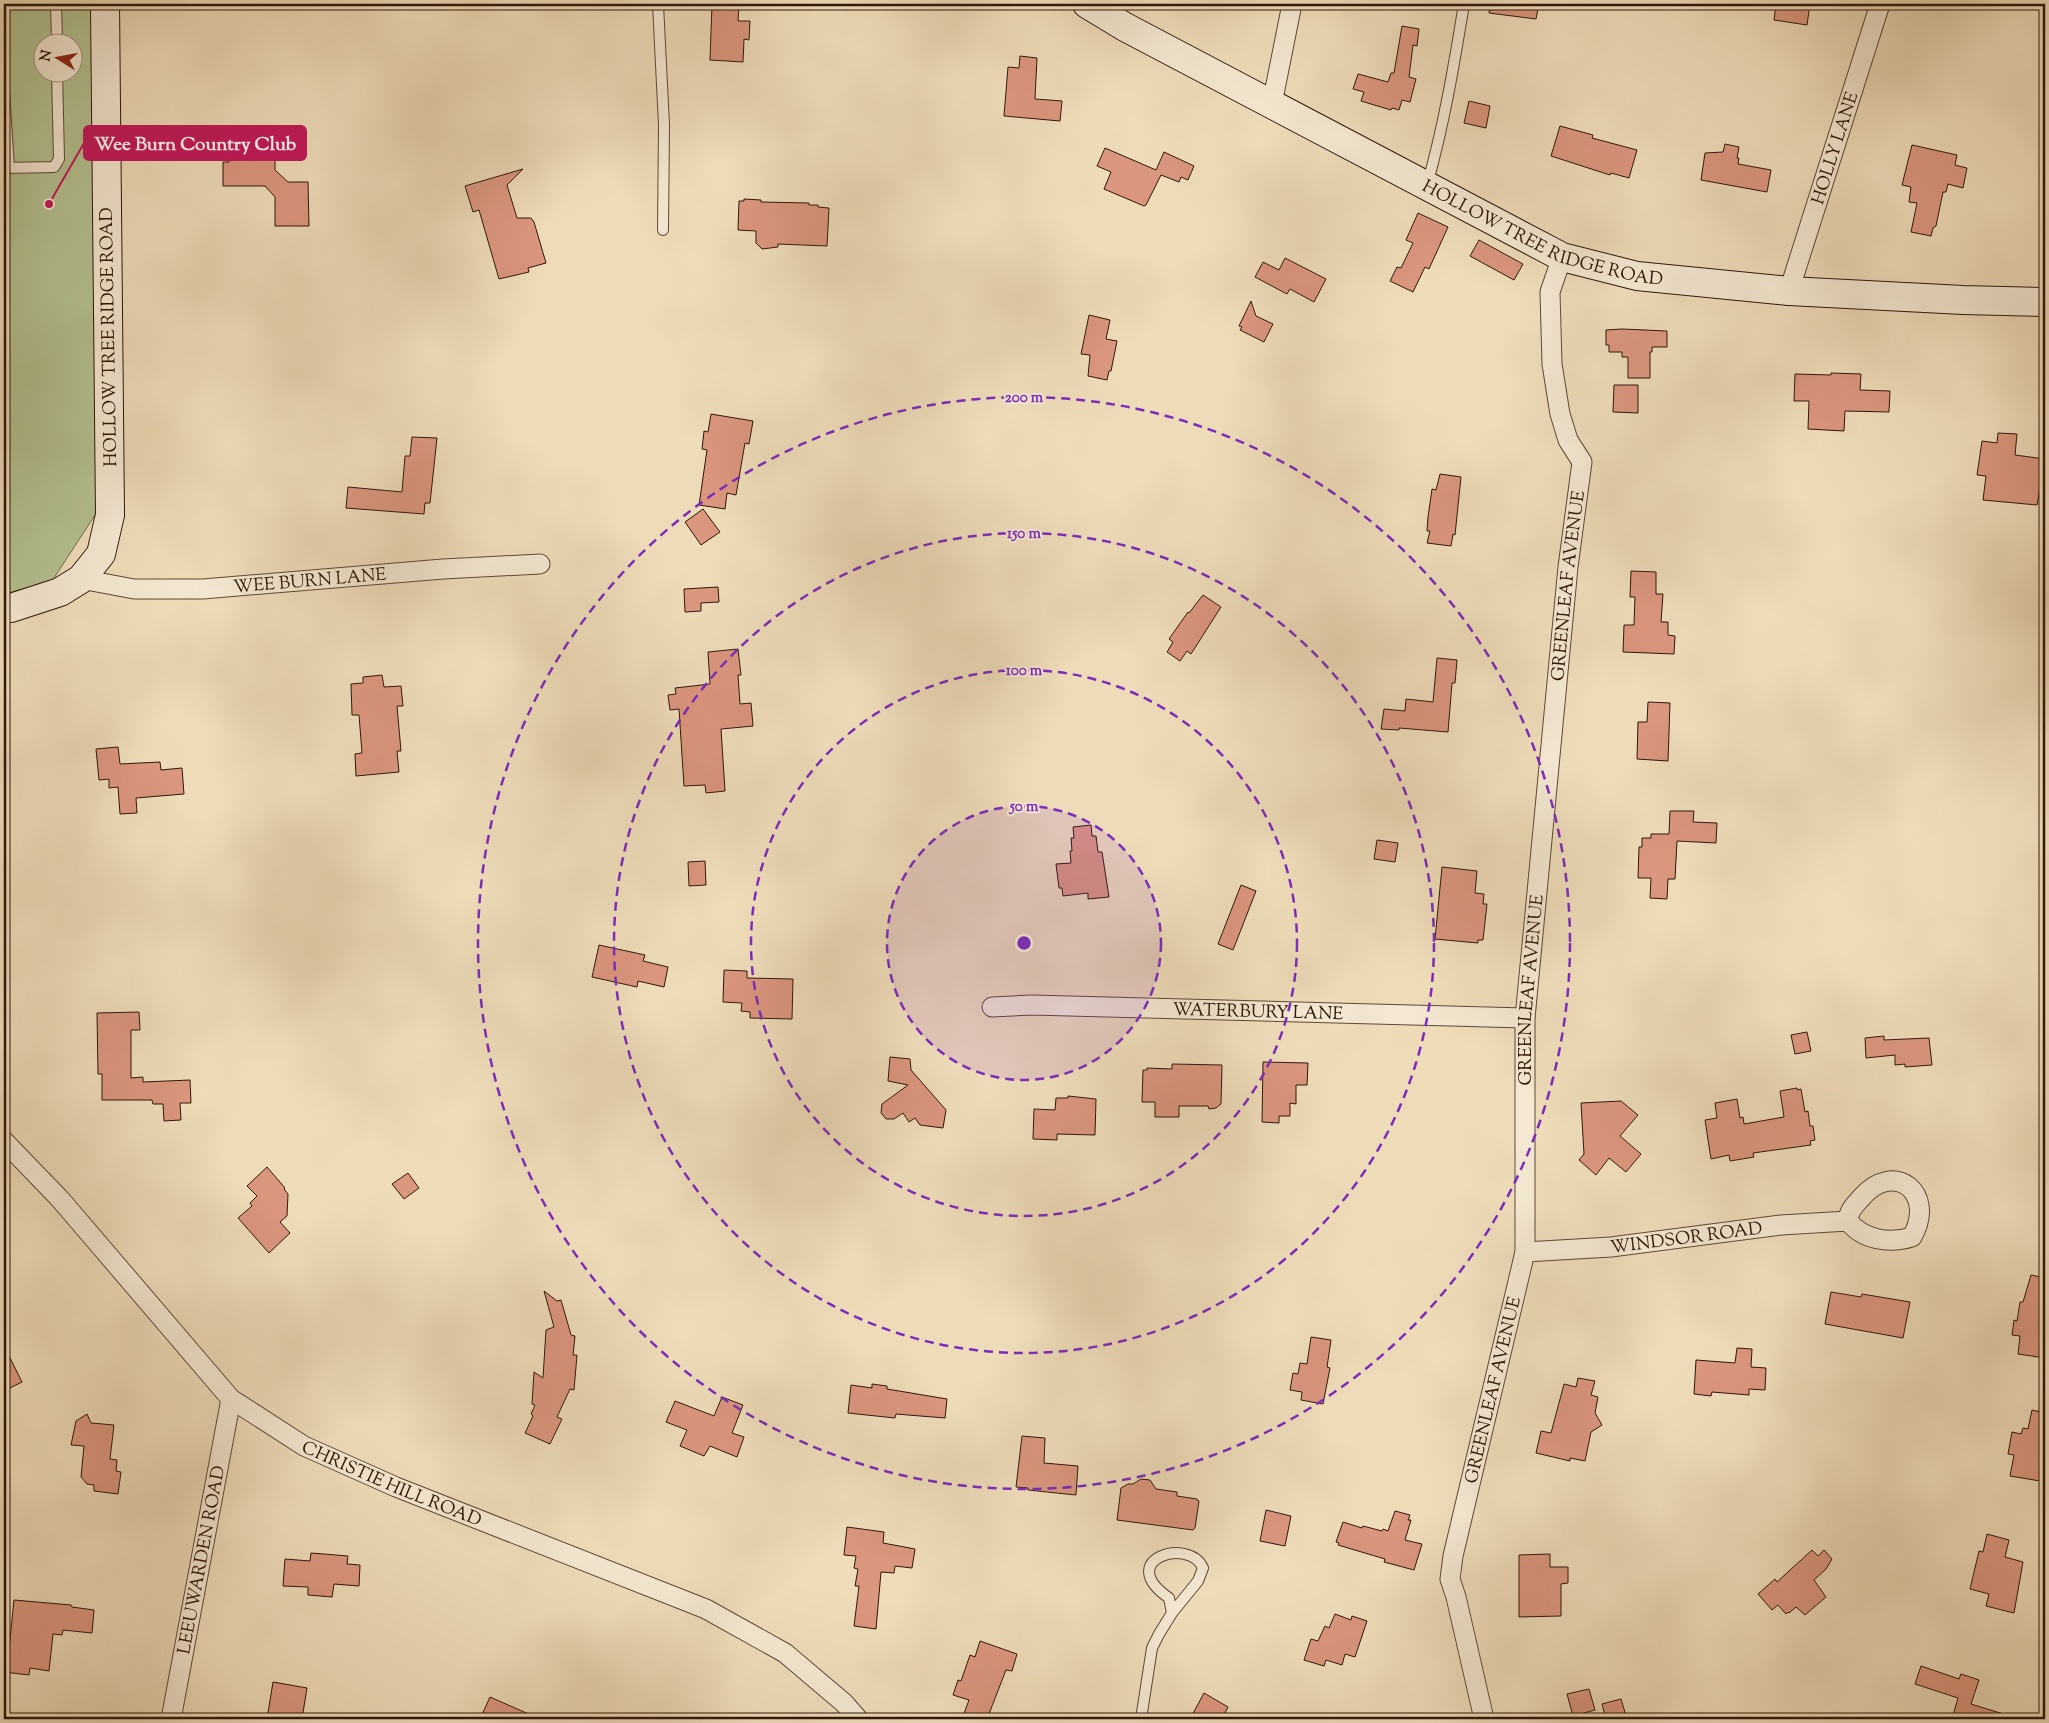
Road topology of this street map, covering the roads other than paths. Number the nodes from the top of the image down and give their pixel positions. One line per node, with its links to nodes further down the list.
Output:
1 (56, 4): 8 (lane)
2 (105, 4): 19 (street, HOLLOW TREE RIDGE ROAD)
3 (658, 4): 14 (lane)
4 (1087, 4): 11 (street, HOLLOW TREE RIDGE ROAD)
5 (1292, 4): 11 (street)
6 (1464, 4): 13 (lane)
7 (1880, 4): 16 (street, HOLLY LANE)
8 (57, 32)
9 (57, 82): 12 (lane)
10 (4, 90): 12 (lane)
11 (1272, 104): 13 (street, HOLLOW TREE RIDGE ROAD)
12 (6, 168)
13 (1426, 186): 15 (street, HOLLOW TREE RIDGE ROAD)
14 (663, 230)
15 (1562, 257): 16 (street, HOLLOW TREE RIDGE ROAD); 22 (street, GREENLEAF AVENUE)
16 (1790, 291): 17 (street, HOLLOW TREE RIDGE ROAD)
17 (2045, 302)
18 (540, 564): 19 (street, WEE BURN LANE)
19 (81, 579): 20 (street, HOLLOW TREE RIDGE ROAD)
20 (4, 608)
21 (992, 1006): 22 (street, WATERBURY LANE)
22 (1525, 1018): 25 (street, GREENLEAF AVENUE)
23 (4, 1141): 26 (street, CHRISTIE HILL ROAD)
24 (1848, 1221): 25 (street, WINDSOR ROAD)
25 (1525, 1252): 31 (street, GREENLEAF AVENUE)
26 (231, 1399): 28 (street, LEEUWARDEN ROAD); 29 (street, CHRISTIE HILL ROAD)
27 (1172, 1613): 27 (lane); 30 (lane)
28 (171, 1719)
29 (858, 1719)
30 (1141, 1719)
31 (1484, 1719)

